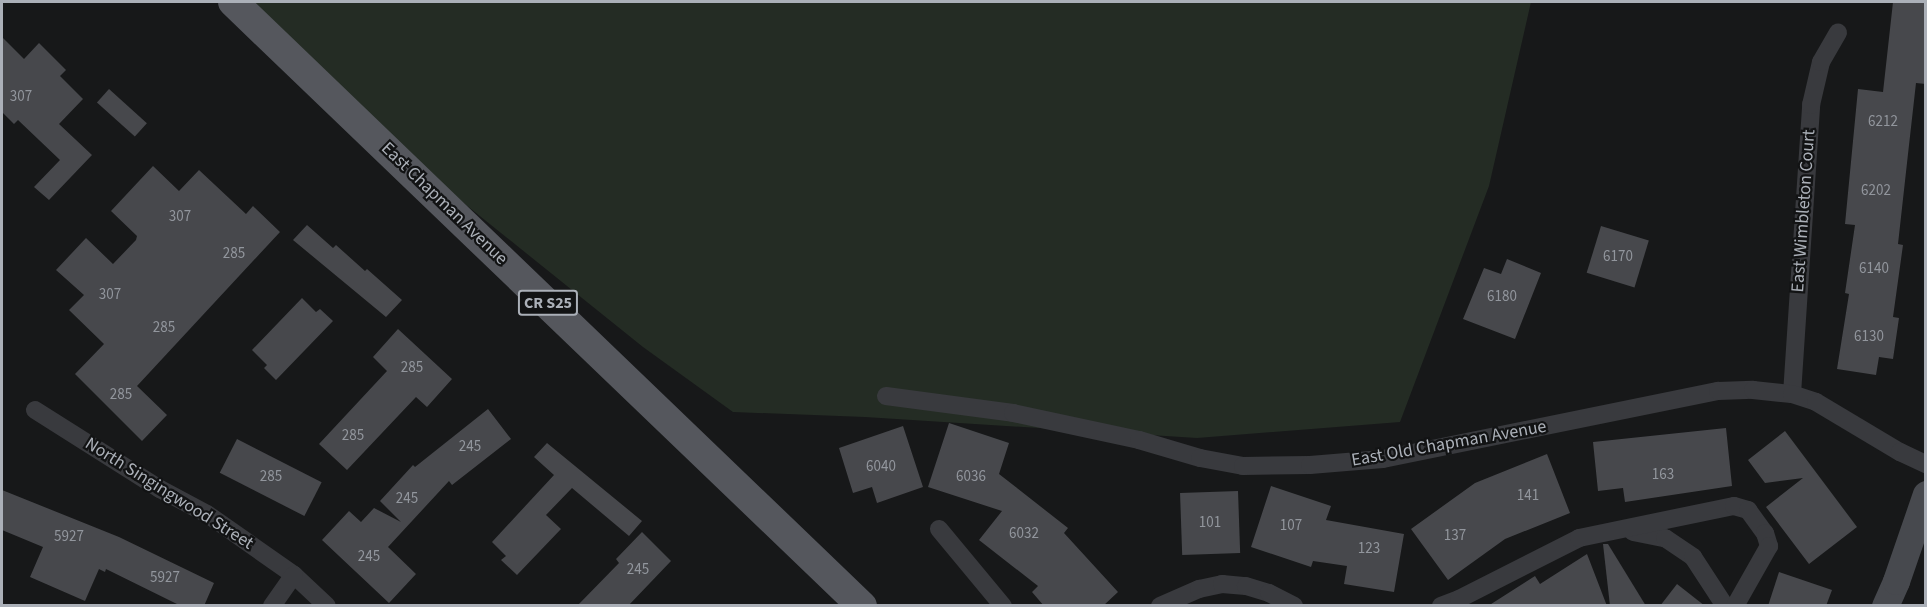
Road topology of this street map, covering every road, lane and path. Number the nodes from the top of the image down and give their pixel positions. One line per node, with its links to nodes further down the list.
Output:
1 (233, 2): 13 (main road, East Chapman Avenue / CR S25)
2 (1838, 33): 3 (street, East Wimbleton Court)
3 (1792, 394): 4 (street, East Old Chapman Avenue); 6 (street, East Old Chapman Avenue)
4 (886, 396)
5 (35, 410): 10 (street, North Singingwood Street)
6 (1926, 464)
7 (1926, 494): 20 (street)
8 (939, 529): 14 (street)
9 (1625, 530): 17 (street); 18 (street); 19 (street)
10 (294, 575): 11 (street); 12 (street, North Singingwood Street)
11 (272, 606)
12 (327, 606)
13 (862, 606)
14 (1003, 606)
15 (1160, 606): 16 (street)
16 (1294, 606)
17 (1440, 606)
18 (1725, 606)
19 (1735, 606)
20 (1885, 606)

